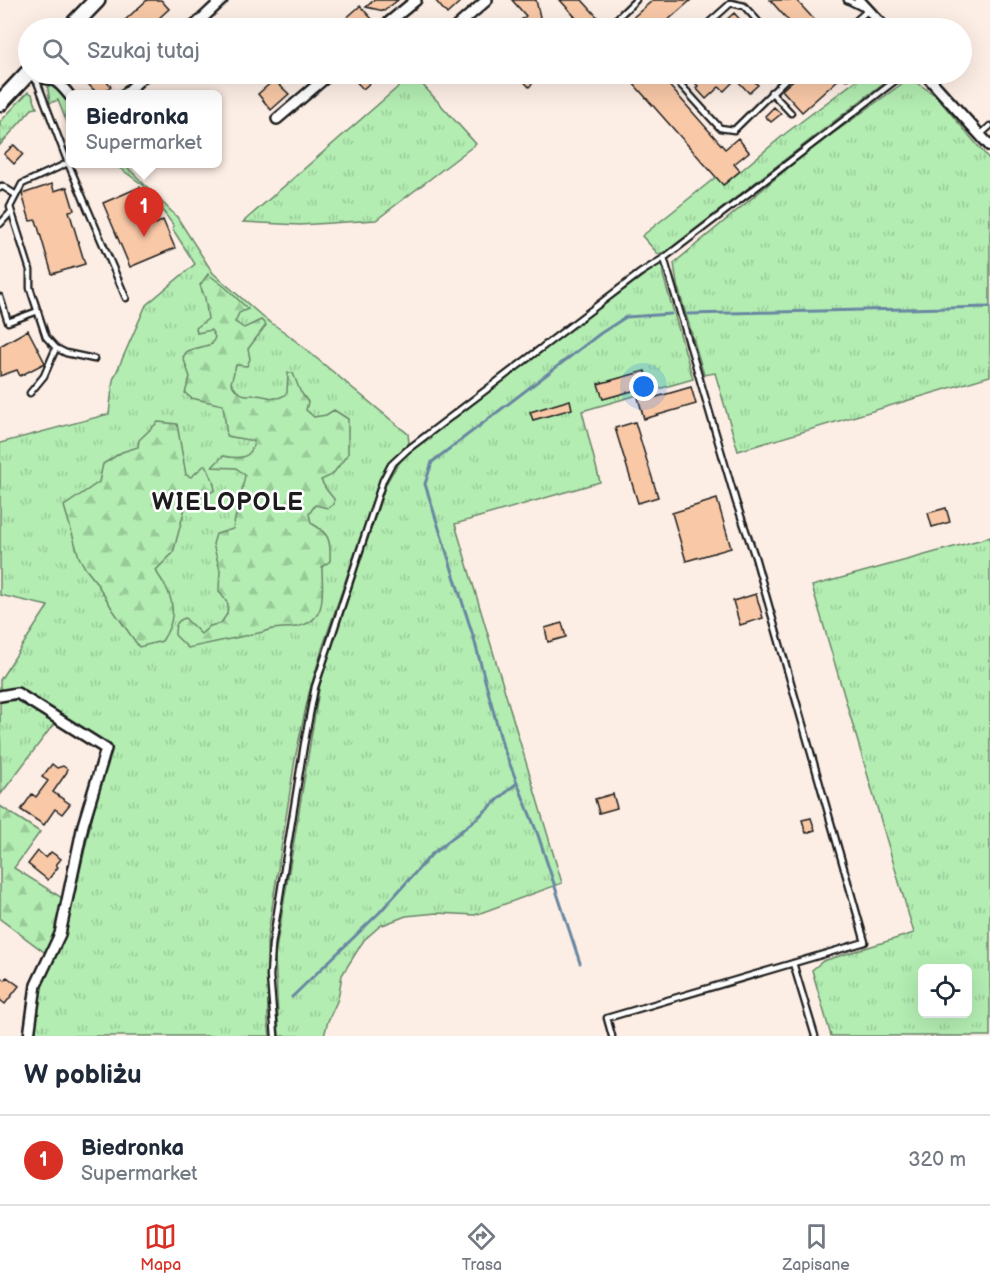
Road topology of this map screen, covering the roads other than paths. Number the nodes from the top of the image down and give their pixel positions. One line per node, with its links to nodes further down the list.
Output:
1 (97, 0): 9 (main road)
2 (222, 0): 10 (street)
3 (416, 0): 11 (street)
4 (487, 0): 12 (street)
5 (636, 0): 13 (lane)
6 (847, 0): 8 (lane)
7 (859, 0): 8 (street)
8 (868, 10): 16 (lane); 17 (street)
9 (80, 18)
10 (203, 18)
11 (394, 18)
12 (466, 18)
13 (617, 18)
14 (714, 18): 15 (lane)
15 (755, 18)
16 (859, 18)
17 (876, 18)
18 (19, 84): 26 (main road)
19 (36, 84): 32 (lane)
20 (318, 84): 28 (street)
21 (680, 84): 25 (lane)
22 (780, 84): 25 (lane)
23 (891, 84): 39 (lane)
24 (934, 84): 30 (street)
25 (771, 92): 27 (lane)
26 (3, 95)
27 (791, 113)
28 (277, 119)
29 (990, 126): 30 (lane)
30 (980, 135): 31 (street)
31 (990, 146)
32 (66, 158)
33 (66, 164): 36 (lane)
34 (70, 168): 41 (lane)
35 (0, 188): 36 (lane)
36 (16, 195): 37 (lane)
37 (11, 212): 38 (lane); 42 (lane)
38 (0, 224)
39 (664, 258): 47 (lane); 49 (lane)
40 (0, 297): 42 (lane)
41 (126, 298)
42 (38, 311): 43 (lane)
43 (56, 348): 44 (lane); 45 (lane)
44 (94, 359)
45 (30, 393)
46 (0, 696): 48 (street)
47 (793, 963): 50 (lane); 51 (lane)
48 (29, 1036)
49 (275, 1036)
50 (612, 1036)
51 (815, 1036)

